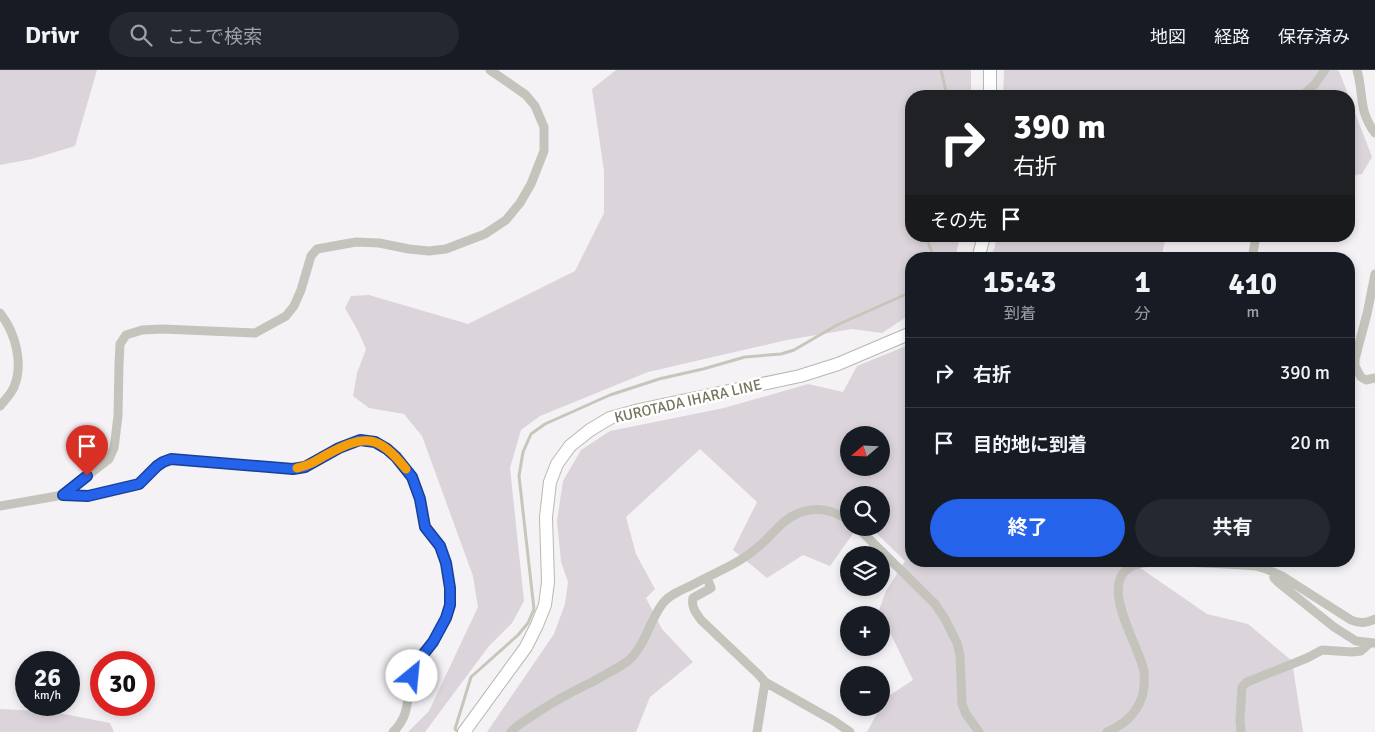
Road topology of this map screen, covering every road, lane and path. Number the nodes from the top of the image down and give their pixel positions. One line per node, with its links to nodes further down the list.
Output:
1 (490, 70): 13 (street)
2 (990, 70): 5 (main road)
3 (1325, 70): 6 (street)
4 (1357, 70): 7 (street)
5 (990, 90)
6 (1308, 90)
7 (1375, 133)
8 (1375, 274): 11 (street)
9 (0, 313): 12 (street)
10 (905, 336): 24 (main road, KUROTADA IHARA LINE)
11 (1375, 378)
12 (0, 406)
13 (63, 495): 14 (street); 25 (street)
14 (0, 506)
15 (840, 515): 20 (street)
16 (866, 536): 29 (street)
17 (1130, 567): 30 (street)
18 (1259, 567): 19 (street)
19 (1273, 572): 21 (street); 22 (street)
20 (707, 578): 23 (street); 26 (street)
21 (1375, 619)
22 (1372, 643): 31 (street)
23 (765, 682): 27 (street); 28 (street)
24 (465, 731)
25 (393, 732)
26 (511, 732)
27 (757, 732)
28 (850, 732)
29 (979, 732)
30 (1107, 732)
31 (1241, 732)

